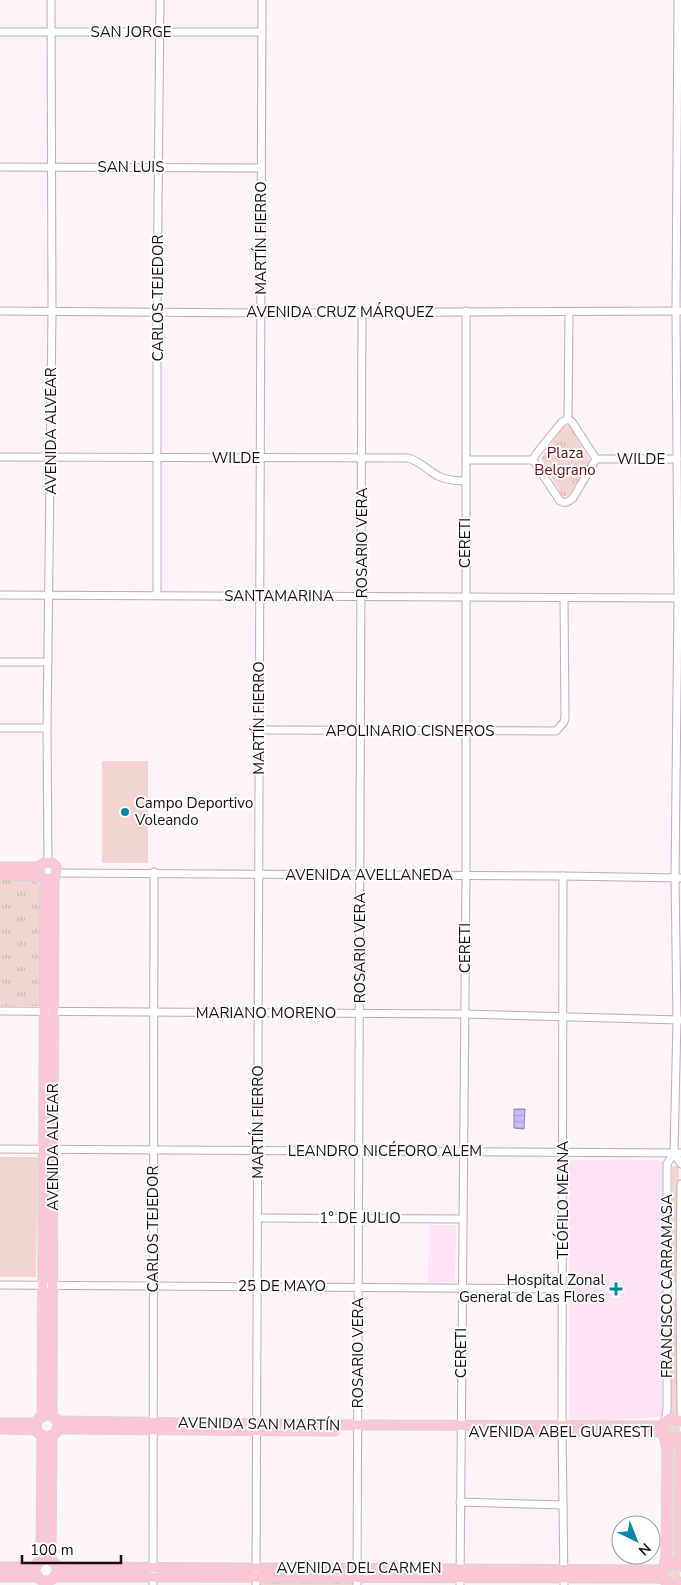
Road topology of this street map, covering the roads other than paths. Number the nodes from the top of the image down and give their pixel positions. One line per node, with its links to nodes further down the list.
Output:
1 (51, 0): 6 (street, AVENIDA ALVEAR)
2 (160, 0): 7 (street, CARLOS TEJEDOR)
3 (262, 0): 8 (street, MARTÍN FIERRO)
4 (678, 0): 15 (street, FRANCISCO CARRAMASA)
5 (0, 32): 6 (street, SAN JORGE)
6 (51, 32): 7 (street, SAN JORGE); 10 (street, AVENIDA ALVEAR)
7 (160, 32): 8 (street, SAN JORGE); 11 (street, CARLOS TEJEDOR)
8 (262, 32): 12 (street, MARTÍN FIERRO)
9 (0, 167): 10 (street, SAN LUIS)
10 (51, 167): 11 (street, SAN LUIS); 17 (street, AVENIDA ALVEAR)
11 (159, 167): 12 (street, SAN LUIS); 14 (street, CARLOS TEJEDOR)
12 (261, 168): 20 (street, MARTÍN FIERRO)
13 (466, 310): 18 (street, AVENIDA CRUZ MÁRQUEZ); 19 (street, AVENIDA CRUZ MÁRQUEZ); 29 (street, CERETI)
14 (157, 311): 17 (street, AVENIDA CRUZ MÁRQUEZ); 20 (street, AVENIDA CRUZ MÁRQUEZ); 24 (street, CARLOS TEJEDOR)
15 (679, 311): 19 (street, AVENIDA CRUZ MÁRQUEZ); 27 (street, FRANCISCO CARRAMASA)
16 (0, 312): 17 (street, AVENIDA CRUZ MÁRQUEZ)
17 (52, 312): 23 (street, AVENIDA ALVEAR)
18 (362, 312): 20 (street, AVENIDA CRUZ MÁRQUEZ); 25 (street, ROSARIO VERA)
19 (569, 312): 21 (street)
20 (261, 313): 26 (street, MARTÍN FIERRO)
21 (568, 419): 28 (street, WILDE); 30 (street)
22 (0, 457): 23 (street, WILDE)
23 (51, 457): 24 (street, WILDE); 33 (street, AVENIDA ALVEAR)
24 (158, 457): 26 (street, WILDE); 34 (street, CARLOS TEJEDOR)
25 (362, 457): 26 (street, WILDE); 31 (street, WILDE); 36 (street, ROSARIO VERA)
26 (260, 458): 35 (street, MARTÍN FIERRO)
27 (677, 458): 28 (street, WILDE); 39 (street, FRANCISCO CARRAMASA)
28 (596, 459): 30 (street)
29 (466, 460): 30 (street); 31 (street, CERETI)
30 (533, 460)
31 (466, 481): 37 (street, CERETI)
32 (0, 595): 33 (street, SANTAMARINA)
33 (49, 595): 34 (street, SANTAMARINA); 41 (street, AVENIDA ALVEAR)
34 (157, 596): 35 (street, SANTAMARINA)
35 (259, 596): 36 (street, SANTAMARINA); 44 (street, MARTÍN FIERRO)
36 (362, 596): 37 (street, SANTAMARINA); 45 (street, ROSARIO VERA)
37 (465, 596): 38 (street, SANTAMARINA); 46 (street, CERETI)
38 (564, 598): 39 (street, SANTAMARINA); 46 (street, APOLINARIO CISNEROS)
39 (678, 598): 55 (street, FRANCISCO CARRAMASA)
40 (0, 662): 41 (street)
41 (48, 662): 43 (street, AVENIDA ALVEAR)
42 (0, 728): 43 (street)
43 (47, 728): 49 (street, AVENIDA ALVEAR)
44 (259, 730): 45 (street, APOLINARIO CISNEROS); 50 (street, MARTÍN FIERRO)
45 (361, 731): 46 (street, APOLINARIO CISNEROS); 52 (street, ROSARIO VERA)
46 (465, 731): 53 (street, CERETI)
47 (0, 867): 49 (main road, AVENIDA AVELLANEDA)
48 (154, 872): 49 (street, AVENIDA AVELLANEDA); 50 (street, AVENIDA AVELLANEDA); 58 (street, CARLOS TEJEDOR)
49 (47, 873): 51 (main road, AVENIDA AVELLANEDA); 57 (main road, AVENIDA ALVEAR)
50 (259, 874): 52 (street, AVENIDA AVELLANEDA); 59 (street, MARTÍN FIERRO)
51 (0, 875)
52 (360, 875): 53 (street, AVENIDA AVELLANEDA); 60 (street, ROSARIO VERA)
53 (466, 875): 54 (street, AVENIDA AVELLANEDA); 61 (street, CERETI)
54 (563, 876): 55 (street, AVENIDA AVELLANEDA); 62 (street, TEÓFILO MEANA)
55 (678, 878): 63 (street, FRANCISCO CARRAMASA)
56 (0, 1011): 57 (street, MARIANO MORENO)
57 (49, 1012): 58 (street, MARIANO MORENO); 65 (main road, AVENIDA ALVEAR); 66 (main road, AVENIDA ALVEAR)
58 (154, 1012): 59 (street, MARIANO MORENO); 67 (street, CARLOS TEJEDOR)
59 (258, 1013): 60 (street, MARIANO MORENO); 68 (street, MARTÍN FIERRO)
60 (360, 1013): 61 (street, MARIANO MORENO); 69 (street, ROSARIO VERA)
61 (465, 1014): 62 (street, MARIANO MORENO); 70 (street, CERETI)
62 (564, 1017): 63 (street, MARIANO MORENO); 71 (street, TEÓFILO MEANA)
63 (679, 1020): 72 (street, FRANCISCO CARRAMASA)
64 (0, 1149): 65 (street, LEANDRO NICÉFORO ALEM)
65 (43, 1149): 66 (street, LEANDRO NICÉFORO ALEM); 79 (main road, AVENIDA ALVEAR)
66 (53, 1149): 67 (street, LEANDRO NICÉFORO ALEM); 80 (main road, AVENIDA ALVEAR)
67 (153, 1150): 68 (street, LEANDRO NICÉFORO ALEM); 81 (street, CARLOS TEJEDOR)
68 (258, 1150): 69 (street, LEANDRO NICÉFORO ALEM); 75 (street, MARTÍN FIERRO)
69 (359, 1151): 70 (street, LEANDRO NICÉFORO ALEM); 76 (street, ROSARIO VERA)
70 (464, 1152): 71 (street, LEANDRO NICÉFORO ALEM); 77 (street, CERETI)
71 (563, 1152): 72 (street, LEANDRO NICÉFORO ALEM); 87 (street, TEÓFILO MEANA)
72 (678, 1153): 73 (street); 85 (street, FRANCISCO CARRAMASA)
73 (681, 1164)
74 (681, 1184): 86 (street, FRANCISCO CARRAMASA)
75 (257, 1218): 76 (street, 1° DE JULIO); 82 (street, MARTÍN FIERRO)
76 (359, 1218): 77 (street, 1° DE JULIO); 83 (street, ROSARIO VERA)
77 (463, 1218): 84 (street, CERETI)
78 (0, 1285): 79 (street, 25 DE MAYO)
79 (42, 1285): 80 (street, 25 DE MAYO); 91 (main road, AVENIDA ALVEAR)
80 (53, 1285): 81 (street, 25 DE MAYO); 92 (main road, AVENIDA ALVEAR)
81 (152, 1285): 82 (street, 25 DE MAYO); 93 (street, CARLOS TEJEDOR)
82 (257, 1286): 83 (street, 25 DE MAYO); 94 (street, MARTÍN FIERRO)
83 (358, 1286): 84 (street, 25 DE MAYO); 95 (street, ROSARIO VERA)
84 (462, 1288): 87 (street, 25 DE MAYO); 96 (street, CERETI)
85 (667, 1288): 86 (street); 99 (street, FRANCISCO CARRAMASA)
86 (680, 1288): 88 (street, FRANCISCO CARRAMASA)
87 (564, 1289): 97 (street, TEÓFILO MEANA)
88 (681, 1413)
89 (681, 1420): 99 (main road)
90 (0, 1423): 91 (main road)
91 (39, 1426): 92 (main road); 92 (main road); 98 (main road); 105 (main road, AVENIDA ALVEAR)
92 (55, 1426): 93 (main road, AVENIDA SAN MARTÍN); 104 (main road, AVENIDA ALVEAR)
93 (152, 1426): 94 (main road, AVENIDA SAN MARTÍN); 108 (street, CARLOS TEJEDOR)
94 (256, 1427): 95 (main road, AVENIDA SAN MARTÍN); 110 (street, MARTÍN FIERRO)
95 (358, 1428): 96 (main road, AVENIDA SAN MARTÍN); 111 (street, ROSARIO VERA)
96 (460, 1428): 97 (main road, AVENIDA ABEL GUARESTI); 102 (street, CERETI)
97 (562, 1428): 99 (main road, AVENIDA ABEL GUARESTI); 103 (street, TEÓFILO MEANA)
98 (0, 1429)
99 (663, 1429): 100 (main road); 114 (main road, FRANCISCO CARRAMASA)
100 (681, 1437)
101 (681, 1443): 106 (main road)
102 (460, 1502): 103 (street); 112 (street, CERETI)
103 (563, 1505): 113 (street, TEÓFILO MEANA)
104 (54, 1563): 105 (main road, AVENIDA DEL CARMEN); 108 (main road, AVENIDA DEL CARMEN); 116 (main road, AVENIDA ALVEAR)
105 (39, 1564): 107 (main road); 115 (main road, AVENIDA ALVEAR)
106 (681, 1566): 114 (main road, AVENIDA DEL CARMEN)
107 (0, 1567)
108 (152, 1576): 110 (main road, AVENIDA DEL CARMEN); 116 (main road, AVENIDA DEL CARMEN)
109 (0, 1577): 115 (main road)
110 (256, 1577): 111 (main road, AVENIDA DEL CARMEN)
111 (357, 1577): 112 (main road, AVENIDA DEL CARMEN)
112 (460, 1577): 113 (main road, AVENIDA DEL CARMEN)
113 (564, 1577): 114 (main road, AVENIDA DEL CARMEN)
114 (664, 1578)
115 (40, 1580): 116 (main road, AVENIDA DEL CARMEN)
116 (52, 1580)
117 (681, 1582): 118 (main road)
118 (677, 1585)

